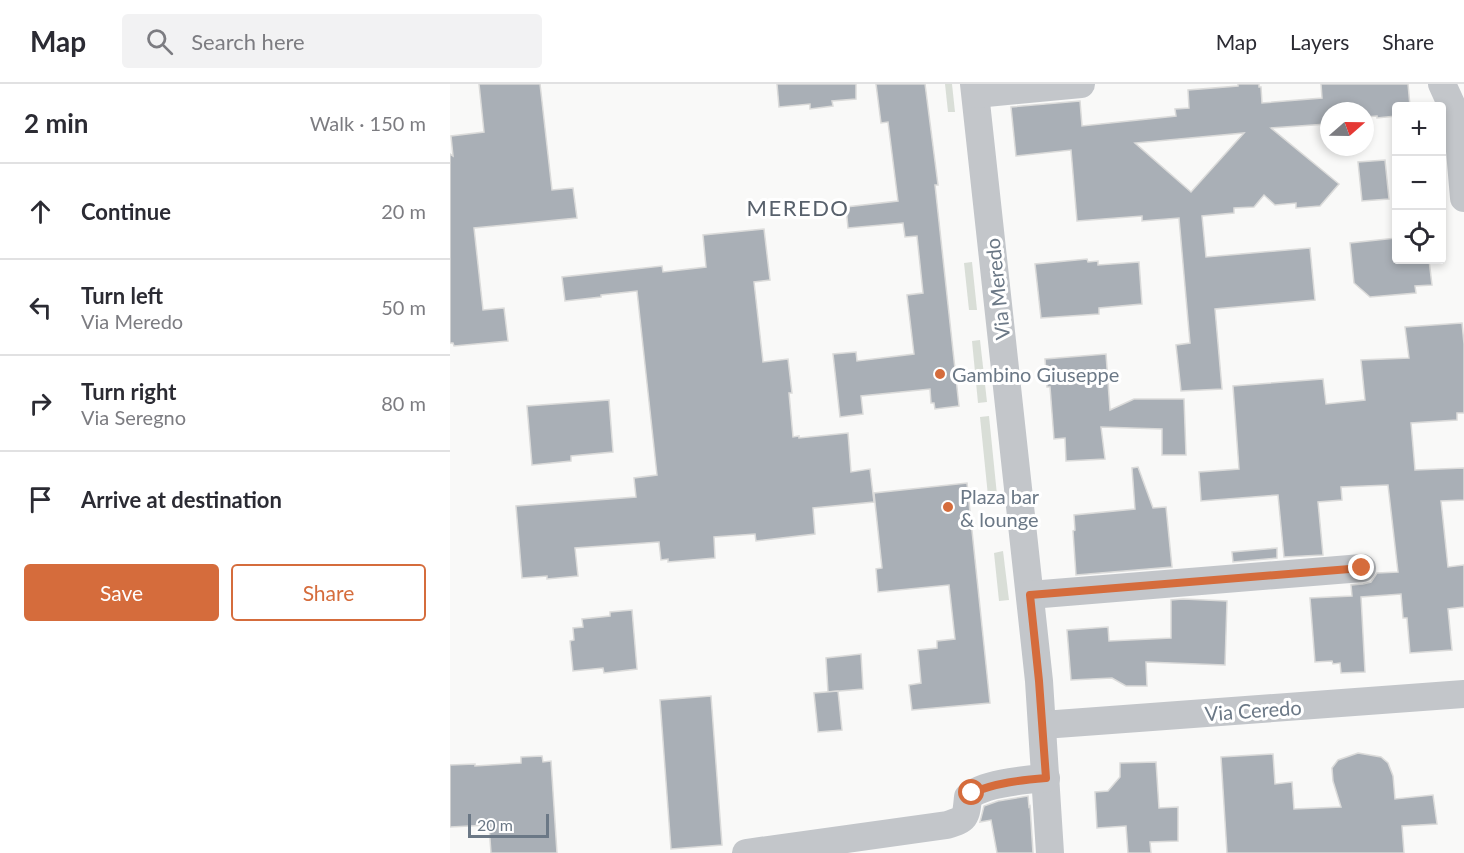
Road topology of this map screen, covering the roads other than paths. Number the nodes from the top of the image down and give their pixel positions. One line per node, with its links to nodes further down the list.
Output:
1 (1081, 84): 3 (street)
2 (1442, 84): 4 (street)
3 (975, 89): 6 (street, Via Meredo)
4 (1464, 198)
5 (1362, 568): 6 (street)
6 (1030, 595): 8 (street, Via Meredo)
7 (1464, 694): 8 (street, Via Ceredo)
8 (1043, 725): 9 (street, Via Meredo)
9 (1046, 778): 10 (street); 11 (street, Via Meredo)
10 (746, 853)
11 (1050, 853)

